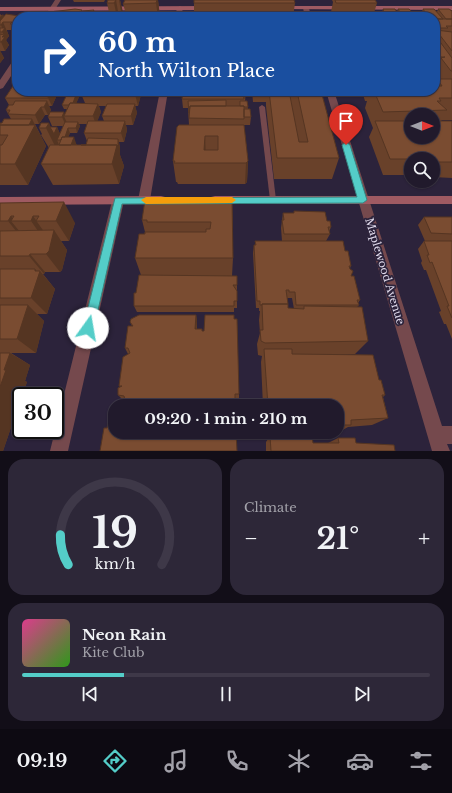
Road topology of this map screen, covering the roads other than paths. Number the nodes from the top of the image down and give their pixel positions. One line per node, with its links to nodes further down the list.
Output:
1 (58, 0): 3 (street)
2 (0, 8): 3 (street)
3 (52, 8): 4 (street); 9 (street)
4 (180, 8): 5 (street); 10 (street)
5 (219, 8)
6 (273, 8): 7 (street)
7 (306, 8): 8 (street); 11 (street)
8 (452, 8)
9 (50, 12)
10 (179, 12)
11 (307, 12)
12 (12, 68): 13 (street)
13 (2, 82)
14 (163, 96): 17 (street)
15 (332, 96): 21 (street, Maplewood Avenue)
16 (262, 107): 20 (lane)
17 (144, 200): 18 (street); 24 (street)
18 (174, 200)
19 (204, 200): 20 (street)
20 (273, 200): 21 (street)
21 (363, 200): 22 (street); 25 (street, Maplewood Avenue)
22 (452, 200)
23 (0, 201): 24 (street)
24 (118, 201): 26 (street)
25 (443, 440)
26 (59, 451)

